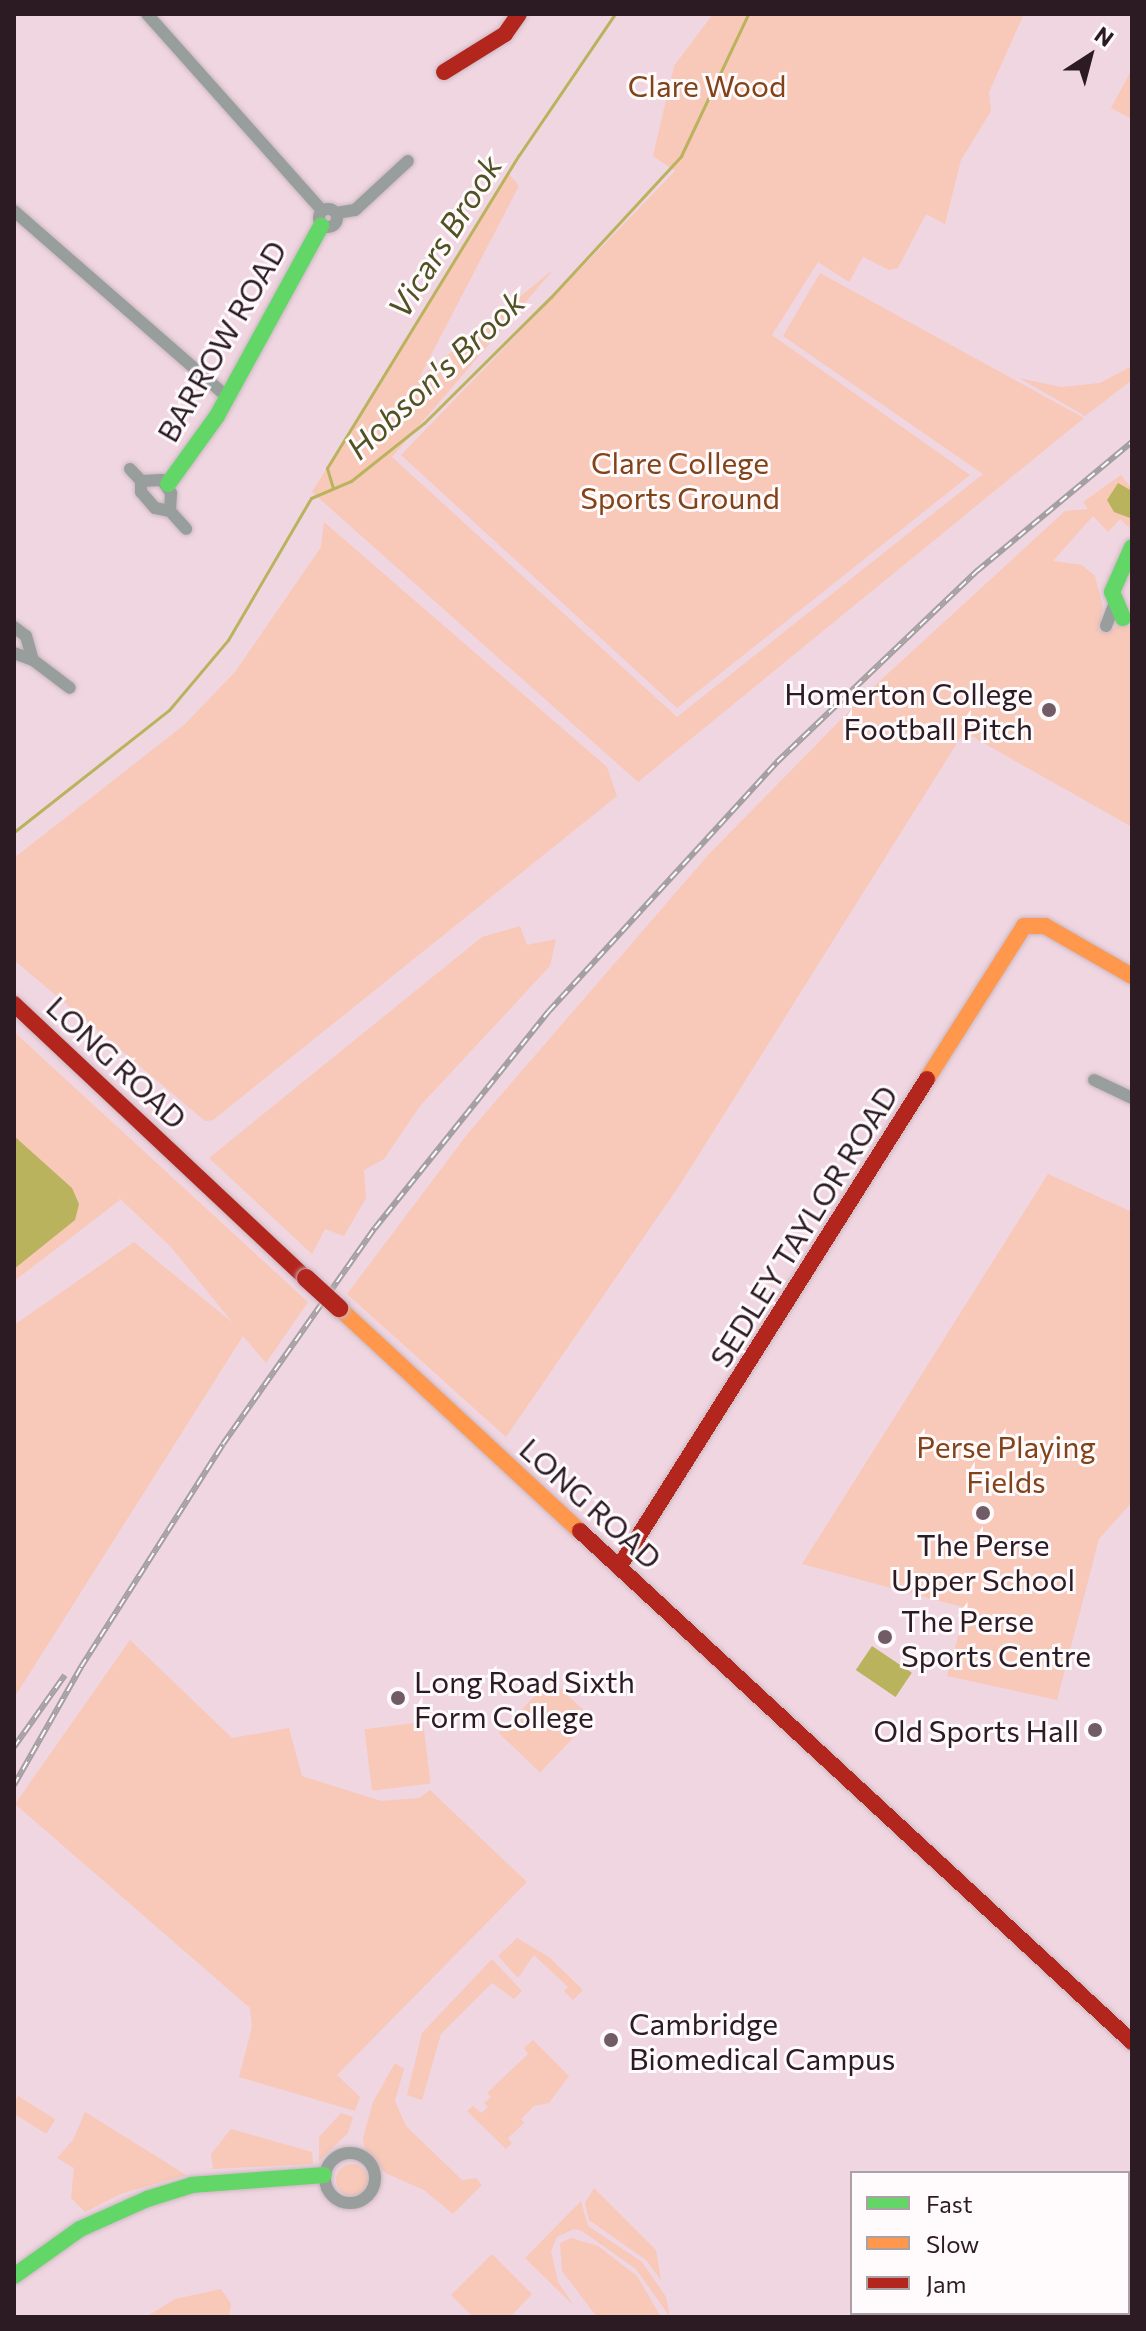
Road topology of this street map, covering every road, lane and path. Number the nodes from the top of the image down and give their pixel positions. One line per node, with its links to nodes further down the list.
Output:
1 (147, 14): 6 (street)
2 (519, 14): 3 (street)
3 (444, 72)
4 (408, 161): 6 (street)
5 (14, 211): 7 (street)
6 (321, 218): 7 (street, BARROW ROAD)
7 (225, 395): 10 (street, BARROW ROAD)
8 (130, 469): 9 (street)
9 (141, 481): 10 (street); 11 (street)
10 (168, 484): 11 (street)
11 (170, 511): 12 (street)
12 (186, 529)
13 (1132, 547): 14 (street)
14 (1114, 616)
15 (14, 627): 17 (street)
16 (14, 653): 17 (street)
17 (33, 660): 18 (street)
18 (70, 688)
19 (1132, 976): 23 (street, SEDLEY TAYLOR ROAD)
20 (14, 1004): 23 (street, LONG ROAD, bridge)
21 (1094, 1080): 22 (street)
22 (1132, 1098)
23 (619, 1567): 24 (street, LONG ROAD)
24 (1132, 2042)
25 (324, 2175): 25 (street); 26 (street)
26 (14, 2276)

